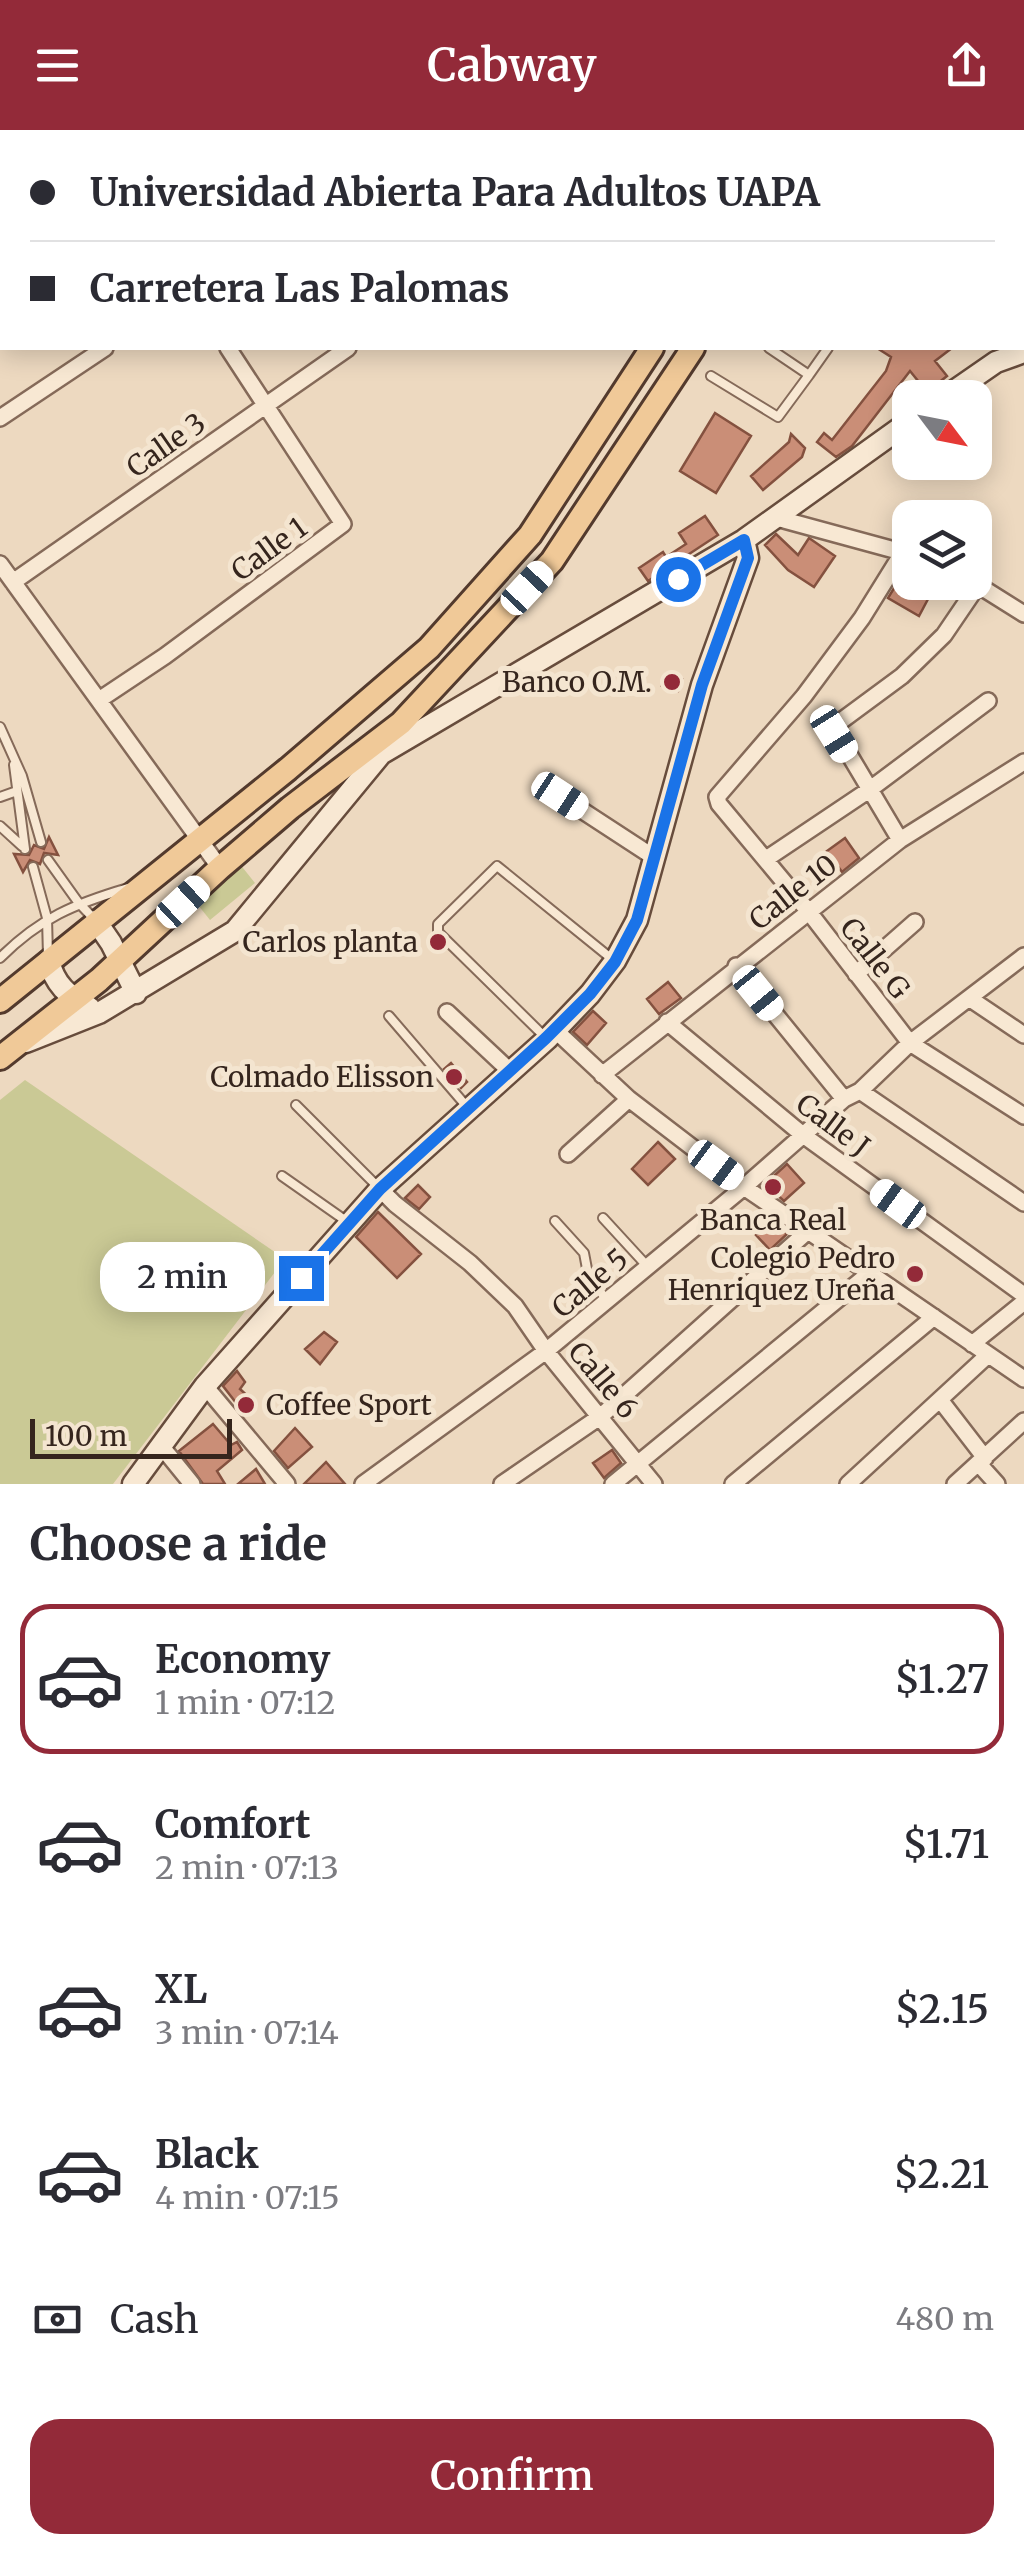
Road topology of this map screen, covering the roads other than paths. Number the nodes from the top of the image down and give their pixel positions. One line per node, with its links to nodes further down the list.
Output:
1 (101, 350): 14 (street)
2 (229, 350): 13 (street, Calle 1)
3 (345, 350): 13 (street, Calle 3)
4 (651, 350): 37 (main road)
5 (692, 350): 42 (main road)
6 (827, 350): 10 (lane)
7 (785, 352): 10 (lane)
8 (1024, 352): 9 (street)
9 (994, 354): 12 (street)
10 (809, 375): 11 (lane)
11 (711, 376)
12 (964, 380)
13 (266, 405): 21 (street, Calle 3); 25 (street, Calle 1)
14 (0, 418)
15 (892, 434): 16 (street)
16 (773, 517): 17 (street); 18 (street)
17 (744, 540): 38 (street); 56 (street)
18 (892, 549)
19 (0, 564): 21 (street)
20 (892, 575): 39 (street, Calle G)
21 (13, 582): 25 (street)
22 (992, 594): 24 (street)
23 (966, 600): 31 (street)
24 (1024, 614)
25 (99, 700): 37 (street)
26 (988, 701): 31 (street)
27 (0, 727): 30 (lane)
28 (1018, 767): 29 (street); 35 (street, Calle 10)
29 (1024, 788)
30 (21, 790): 33 (lane); 34 (lane); 36 (lane)
31 (868, 790): 35 (street); 39 (street)
32 (560, 796): 38 (street)
33 (0, 797)
34 (0, 826)
35 (900, 840): 45 (street, Calle 10)
36 (41, 842)
37 (198, 842): 42 (street); 43 (main road)
38 (655, 858): 53 (street)
39 (766, 859): 45 (street, Calle G)
40 (48, 860): 44 (lane)
41 (32, 867): 46 (lane)
42 (220, 868): 52 (main road)
43 (146, 882): 44 (lane); 47 (main road)
44 (78, 902): 46 (lane); 47 (lane)
45 (808, 912): 54 (street, Calle 10); 55 (street, Calle G)
46 (46, 918): 50 (lane); 51 (lane)
47 (96, 921): 51 (main road); 52 (street)
48 (915, 922): 55 (street)
49 (1024, 956): 57 (street, Calle 5)
50 (0, 958)
51 (49, 960): 58 (street); 59 (main road)
52 (121, 961): 56 (street); 58 (main road)
53 (615, 962): 64 (street); 64 (lane)
54 (736, 966): 63 (street, Calle 10); 72 (street)
55 (856, 974): 66 (street, Calle G)
56 (136, 992): 61 (street)
57 (969, 998): 65 (street); 66 (street, Calle 5)
58 (75, 1000): 61 (street); 67 (main road)
59 (0, 1001)
60 (447, 1012): 68 (street)
61 (99, 1013): 67 (street)
62 (389, 1016): 74 (lane)
63 (667, 1022): 69 (street, Calle 10); 76 (street, Calle J)
64 (550, 1034): 68 (street); 69 (street)
65 (1024, 1035)
66 (910, 1043): 70 (street, Calle 5); 75 (street, Calle G)
67 (9, 1051)
68 (511, 1072): 74 (street)
69 (602, 1075): 71 (street)
70 (860, 1091): 72 (street, Calle 5); 81 (street)
71 (629, 1099): 77 (street); 79 (street)
72 (844, 1099): 76 (street, Calle 5)
73 (296, 1105): 80 (lane)
74 (468, 1108): 80 (street)
75 (1024, 1116)
76 (802, 1135): 79 (street, Calle 5); 88 (street, Calle J)
77 (568, 1154)
78 (282, 1176): 84 (lane)
79 (744, 1187): 85 (street); 86 (street, Calle 5)
80 (380, 1189): 84 (street); 93 (street, Calle 6)
81 (1024, 1203)
82 (603, 1218): 86 (lane)
83 (555, 1221): 89 (lane)
84 (349, 1224): 96 (street)
85 (809, 1230): 87 (street); 98 (street)
86 (648, 1267): 89 (street, Calle 5)
87 (871, 1272): 91 (street); 102 (street)
88 (1024, 1294)
89 (607, 1301): 93 (street, Calle 5)
90 (1024, 1302): 92 (street)
91 (934, 1317): 92 (street); 110 (street)
92 (972, 1344): 94 (street)
93 (546, 1351): 98 (street, Calle 6); 106 (street, Calle 5)
94 (988, 1355): 95 (street); 97 (street)
95 (1024, 1380)
96 (205, 1386): 100 (street); 105 (street)
97 (941, 1400): 101 (street); 111 (street)
98 (602, 1416): 102 (street, Calle 6); 107 (street)
99 (1024, 1421): 101 (street)
100 (162, 1447): 103 (street); 104 (street)
101 (982, 1461): 112 (street); 113 (street)
102 (639, 1465): 108 (street); 109 (street, Calle 6)
103 (134, 1484)
104 (192, 1484)
105 (286, 1484)
106 (363, 1484)
107 (502, 1484)
108 (613, 1484)
109 (654, 1484)
110 (733, 1484)
111 (848, 1484)
112 (955, 1484)
113 (997, 1484)

